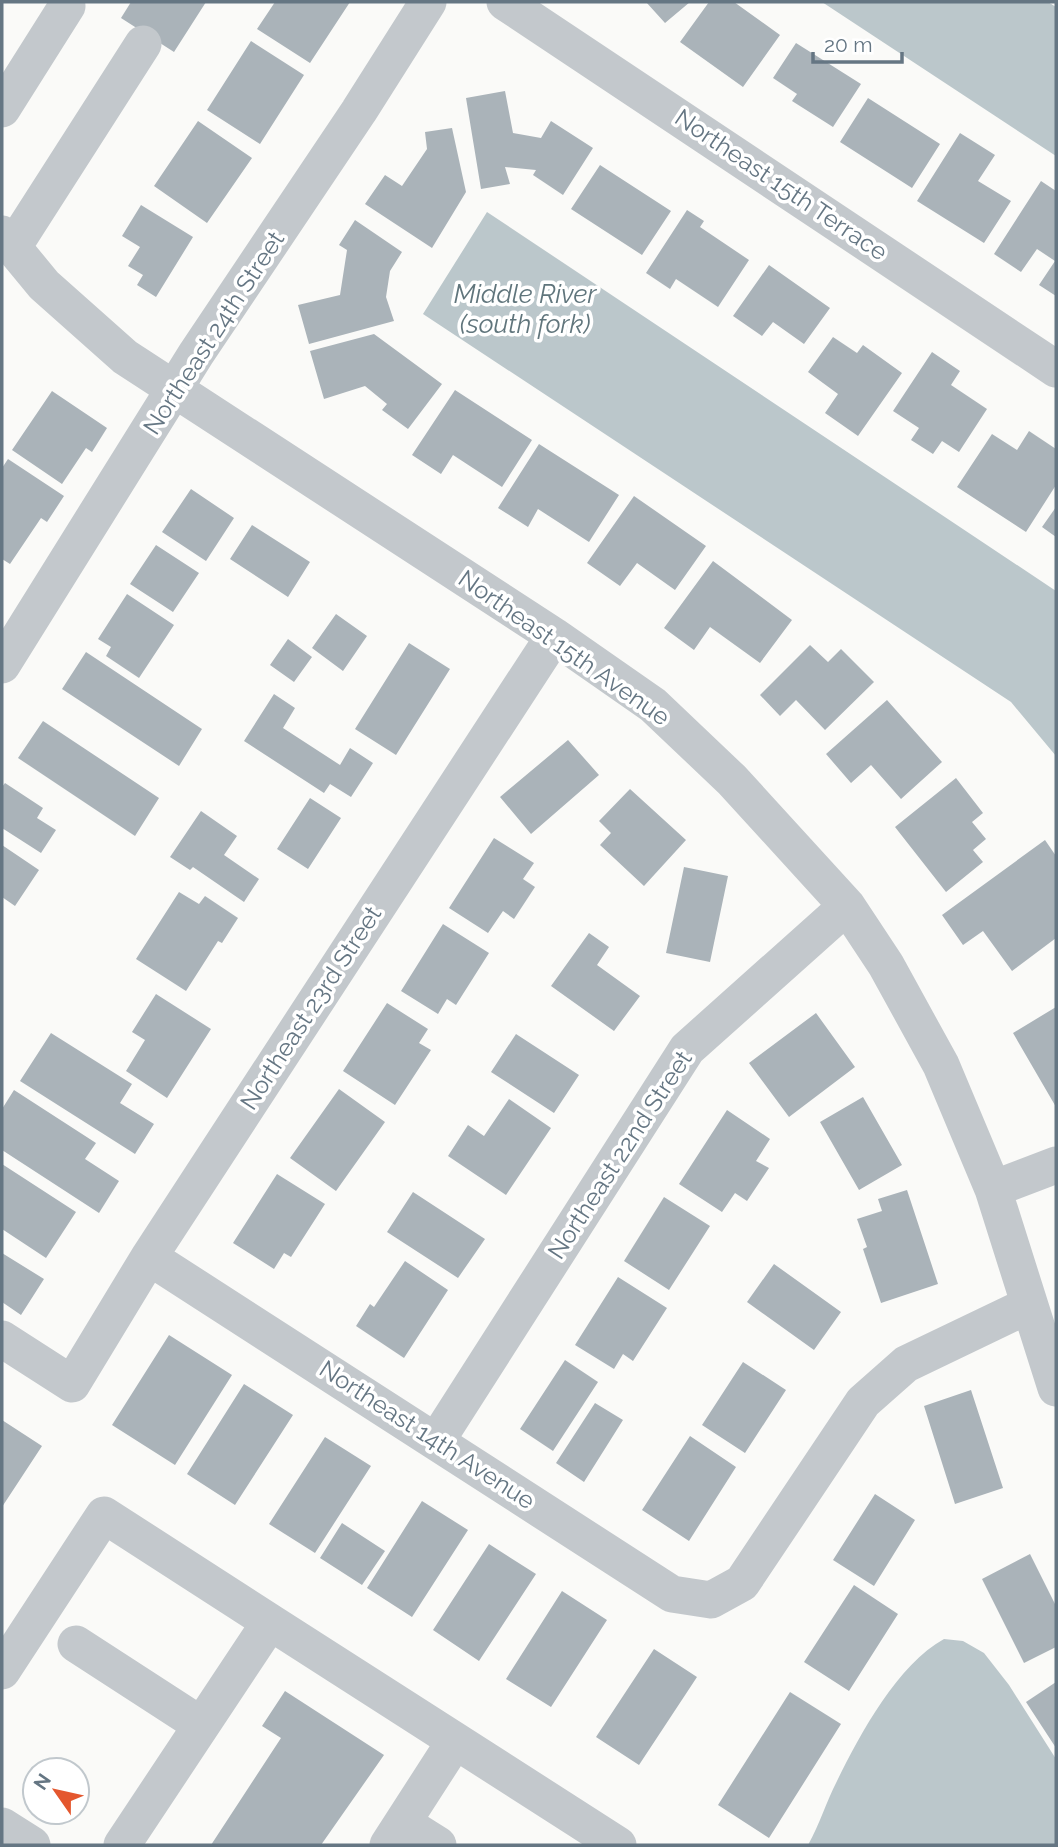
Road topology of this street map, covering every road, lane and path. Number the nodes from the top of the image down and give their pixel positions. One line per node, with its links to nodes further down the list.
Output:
1 (428, 2): 8 (street, Northeast 24th Street)
2 (505, 2): 7 (street, Northeast 15th Terrace)
3 (67, 6): 5 (street)
4 (143, 44): 6 (street)
5 (2, 109)
6 (7, 241): 8 (street, Northeast 15th Avenue)
7 (1056, 369)
8 (176, 388): 9 (street, Northeast 15th Avenue); 10 (street, Northeast 24th Street)
9 (554, 636): 11 (street, Northeast 15th Avenue); 14 (street, Northeast 23rd Street)
10 (2, 665)
11 (847, 906): 13 (street, Northeast 15th Avenue); 18 (street, Northeast 22nd Street)
12 (1056, 1165): 13 (street)
13 (993, 1189): 15 (street, Northeast 15th Avenue)
14 (149, 1257): 16 (street, Northeast 23rd Street); 18 (street, Northeast 14th Avenue)
15 (1030, 1305): 17 (street, Northeast 15th Avenue); 18 (street, Northeast 14th Avenue)
16 (2, 1339)
17 (1056, 1388)
18 (437, 1440)
19 (270, 1622): 21 (street); 22 (street); 23 (street)
20 (76, 1644): 22 (street)
21 (2, 1671)
22 (201, 1725): 28 (street)
23 (455, 1741): 25 (street); 26 (street)
24 (2, 1826): 27 (street)
25 (569, 1832): 30 (street)
26 (395, 1834): 29 (street)
27 (32, 1845)
28 (122, 1845)
29 (438, 1845)
30 (618, 1845)

